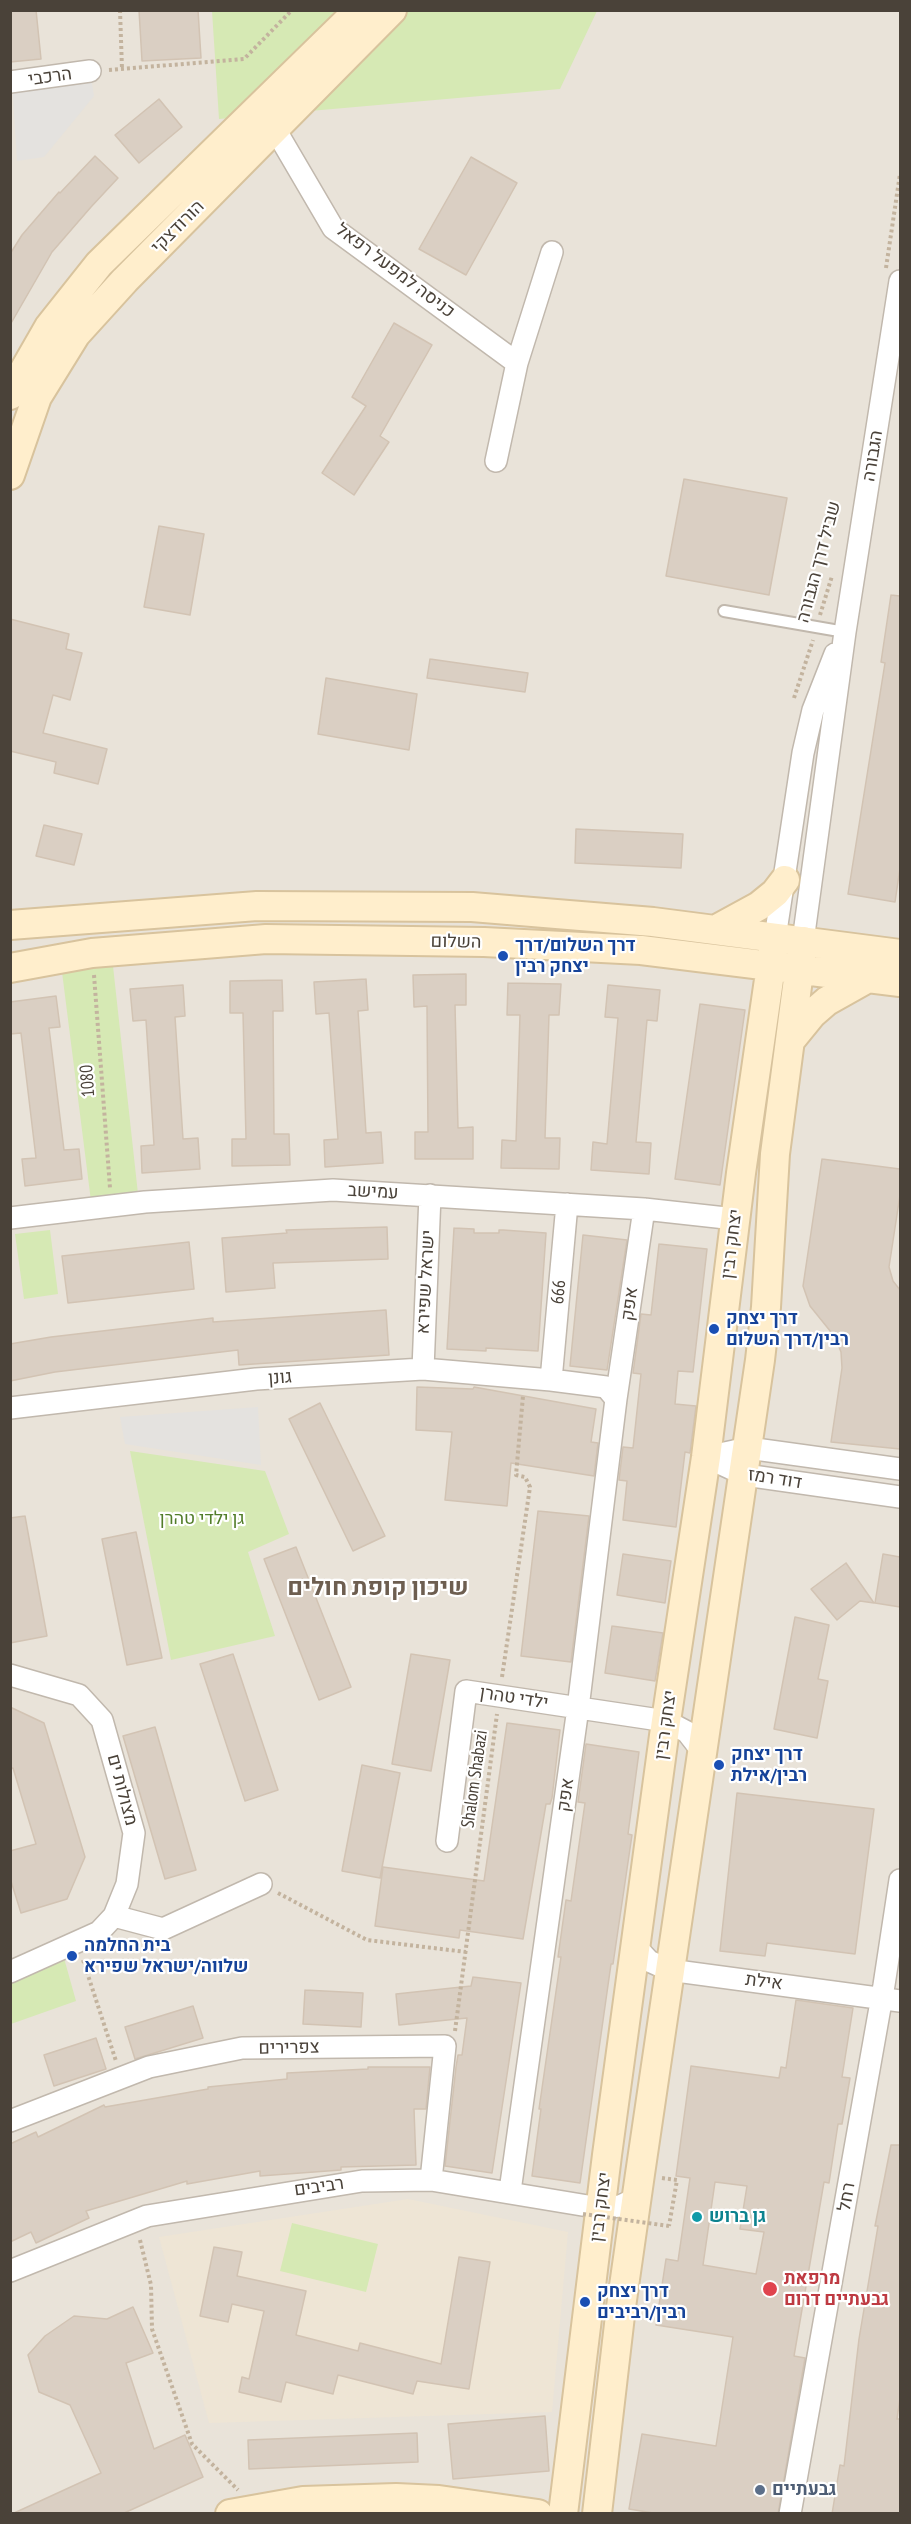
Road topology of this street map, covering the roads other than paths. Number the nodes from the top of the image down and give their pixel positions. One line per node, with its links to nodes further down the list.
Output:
1 (358, 10): 9 (main road, הורודצקי)
2 (392, 10): 5 (main road, הורודצקי)
3 (90, 71): 4 (street, הרכבי)
4 (10, 82)
5 (275, 129): 8 (street, כניסה למפעל רפאל); 11 (main road, הורודצקי)
6 (552, 252): 8 (street)
7 (892, 279): 13 (street, הגבורה)
8 (517, 363): 10 (street)
9 (10, 395)
10 (496, 461)
11 (10, 476)
12 (724, 611): 13 (lane)
13 (845, 632): 14 (street, הגבורה); 17 (street, הגבורה)
14 (785, 880): 16 (main road); 17 (street, הגבורה)
15 (10, 925): 16 (main road, השלום)
16 (716, 930): 17 (main road, השלום)
17 (789, 940): 18 (main road, השלום); 19 (main road, יצחק רבין); 21 (main road, הגבורה)
18 (900, 954)
19 (770, 966): 20 (main road, השלום); 21 (main road, השלום); 29 (main road, יצחק רבין)
20 (10, 968)
21 (799, 969): 22 (main road, השלום); 24 (main road, יצחק רבין)
22 (868, 978): 23 (main road, השלום); 24 (main road)
23 (900, 981)
24 (788, 1043): 35 (main road, יצחק רבין)
25 (430, 1195): 26 (street, עמישב); 28 (street, עמישב); 30 (street, ישראל שפירא)
26 (567, 1204): 27 (street, עמישב); 31 (street, 666)
27 (644, 1209): 29 (street, עמישב); 32 (street, אפק)
28 (10, 1218)
29 (735, 1219): 34 (main road, יצחק רבין)
30 (423, 1369): 31 (street, גונן); 33 (street, גונן)
31 (551, 1380): 32 (street)
32 (616, 1399): 39 (street, אפק)
33 (10, 1408)
34 (706, 1457): 35 (street, דוד רמז); 40 (main road, יצחק רבין)
35 (746, 1462): 36 (street, דוד רמז); 37 (street, דוד רמז); 41 (main road, יצחק רבין)
36 (900, 1469)
37 (900, 1497)
38 (10, 1675): 45 (street, מצולות ים)
39 (578, 1708): 40 (street, ילדי טהרן); 42 (street, ילדי טהרן); 52 (street, אפק)
40 (666, 1721): 41 (street, ילדי טהרן); 46 (main road, יצחק רבין)
41 (701, 1750): 47 (main road, יצחק רבין)
42 (447, 1841)
43 (900, 1880): 49 (street, רחל)
44 (261, 1884): 45 (street)
45 (114, 1917): 48 (street)
46 (635, 1947): 47 (street, אילת); 54 (main road, יצחק רבין)
47 (669, 1970): 49 (street, אילת); 53 (main road, יצחק רבין)
48 (10, 1972)
49 (891, 1999): 60 (street, רחל)
50 (10, 2121): 51 (street, צפרירים)
51 (431, 2180): 52 (street, רביבים); 55 (street, רביבים)
52 (510, 2191): 54 (street, רביבים)
53 (637, 2198): 54 (street, רביבים); 59 (main road, יצחק רבין)
54 (592, 2211): 58 (main road, יצחק רבין)
55 (10, 2271)
56 (230, 2514): 57 (main road)
57 (538, 2514)
58 (563, 2514)
59 (597, 2514)
60 (790, 2514)

